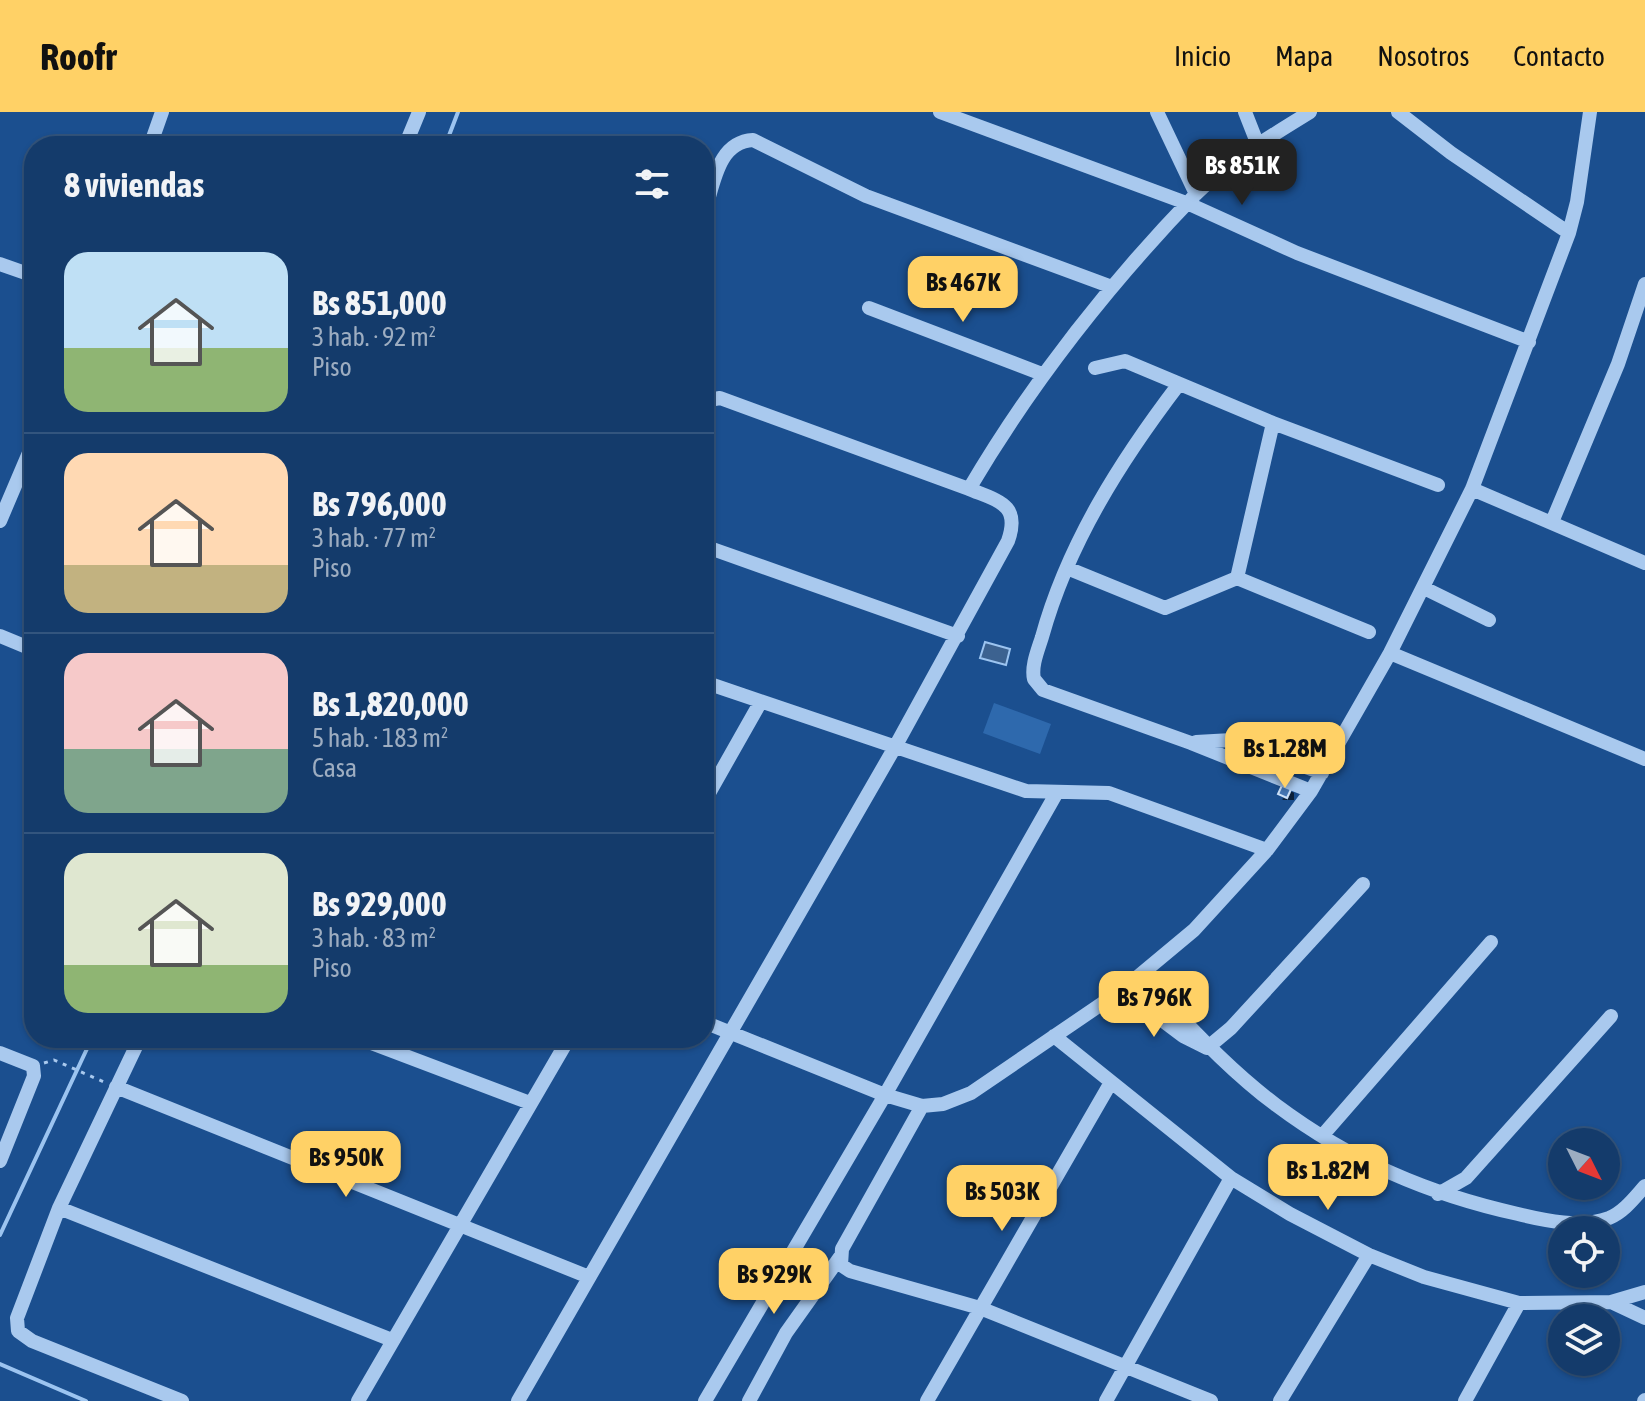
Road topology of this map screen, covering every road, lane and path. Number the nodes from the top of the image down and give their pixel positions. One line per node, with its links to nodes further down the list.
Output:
1 (162, 112): 9 (street)
2 (419, 112): 10 (street)
3 (940, 112): 13 (street)
4 (1157, 112): 13 (street)
5 (1245, 112): 11 (street)
6 (1310, 112): 11 (street)
7 (1398, 112): 14 (street)
8 (1590, 112): 14 (street)
9 (154, 136)
10 (409, 136)
11 (1258, 145): 13 (street)
12 (714, 186): 18 (street)
13 (1193, 199): 18 (street); 20 (street)
14 (1569, 233): 20 (street)
15 (0, 264): 16 (street)
16 (24, 272)
17 (1645, 284): 31 (street)
18 (1112, 287): 22 (street)
19 (869, 308): 22 (street)
20 (1529, 342): 29 (street)
21 (1095, 368): 23 (street)
22 (1042, 374): 28 (street)
23 (1179, 384): 25 (street); 34 (street)
24 (714, 399): 28 (street)
25 (1273, 423): 27 (street); 35 (street)
26 (24, 468): 30 (street)
27 (1438, 485)
28 (969, 489): 40 (street)
29 (1472, 489): 31 (street); 36 (street)
30 (0, 521)
31 (1552, 522): 33 (street)
32 (714, 550): 40 (street)
33 (1645, 563)
34 (1067, 568): 35 (street); 45 (street)
35 (1237, 578): 38 (street)
36 (1424, 588): 37 (street); 42 (street)
37 (1489, 620)
38 (1369, 632)
39 (0, 636): 41 (street)
40 (958, 636): 46 (street)
41 (24, 646)
42 (1390, 653): 47 (street); 48 (street)
43 (714, 686): 44 (street)
44 (760, 703): 46 (street); 49 (street)
45 (1191, 743): 48 (street); 50 (street)
46 (895, 747): 51 (street); 59 (street)
47 (1645, 759)
48 (1322, 773): 50 (street)
49 (714, 784)
50 (1311, 791): 52 (street)
51 (1056, 794): 52 (street); 69 (street)
52 (1267, 850): 55 (street)
53 (1363, 884): 64 (street)
54 (1491, 942): 72 (street)
55 (1140, 975): 56 (street); 64 (street)
56 (1122, 990): 60 (street); 64 (street)
57 (1611, 1016): 76 (street)
58 (714, 1026): 59 (street)
59 (729, 1033): 69 (street); 81 (street)
60 (1054, 1036): 67 (street); 71 (street)
61 (135, 1048): 68 (street)
62 (384, 1048): 70 (street)
63 (563, 1048): 70 (street)
64 (1207, 1048): 72 (street)
65 (0, 1053): 66 (street)
66 (33, 1066): 68 (path); 73 (street)
67 (1110, 1084): 74 (street); 85 (street)
68 (116, 1087): 77 (street); 78 (street)
69 (885, 1095): 71 (street); 92 (street)
70 (530, 1103): 78 (street)
71 (922, 1106): 80 (street)
72 (1322, 1136): 76 (street)
73 (0, 1161)
74 (1231, 1178): 79 (street); 88 (street)
75 (1645, 1186): 76 (street)
76 (1437, 1194)
77 (59, 1208): 87 (street); 89 (street)
78 (460, 1224): 81 (street); 87 (street)
79 (1369, 1255): 84 (street); 97 (street)
80 (840, 1257): 85 (street); 93 (street)
81 (589, 1277): 91 (street)
82 (1645, 1292): 83 (street)
83 (1611, 1302): 84 (street); 86 (street)
84 (1519, 1303): 98 (street)
85 (980, 1308): 88 (street); 94 (street)
86 (1645, 1318)
87 (392, 1340): 90 (street)
88 (1126, 1366): 95 (street); 96 (street)
89 (182, 1401)
90 (358, 1401)
91 (518, 1401)
92 (705, 1401)
93 (749, 1401)
94 (927, 1401)
95 (1106, 1401)
96 (1211, 1401)
97 (1280, 1401)
98 (1465, 1401)

